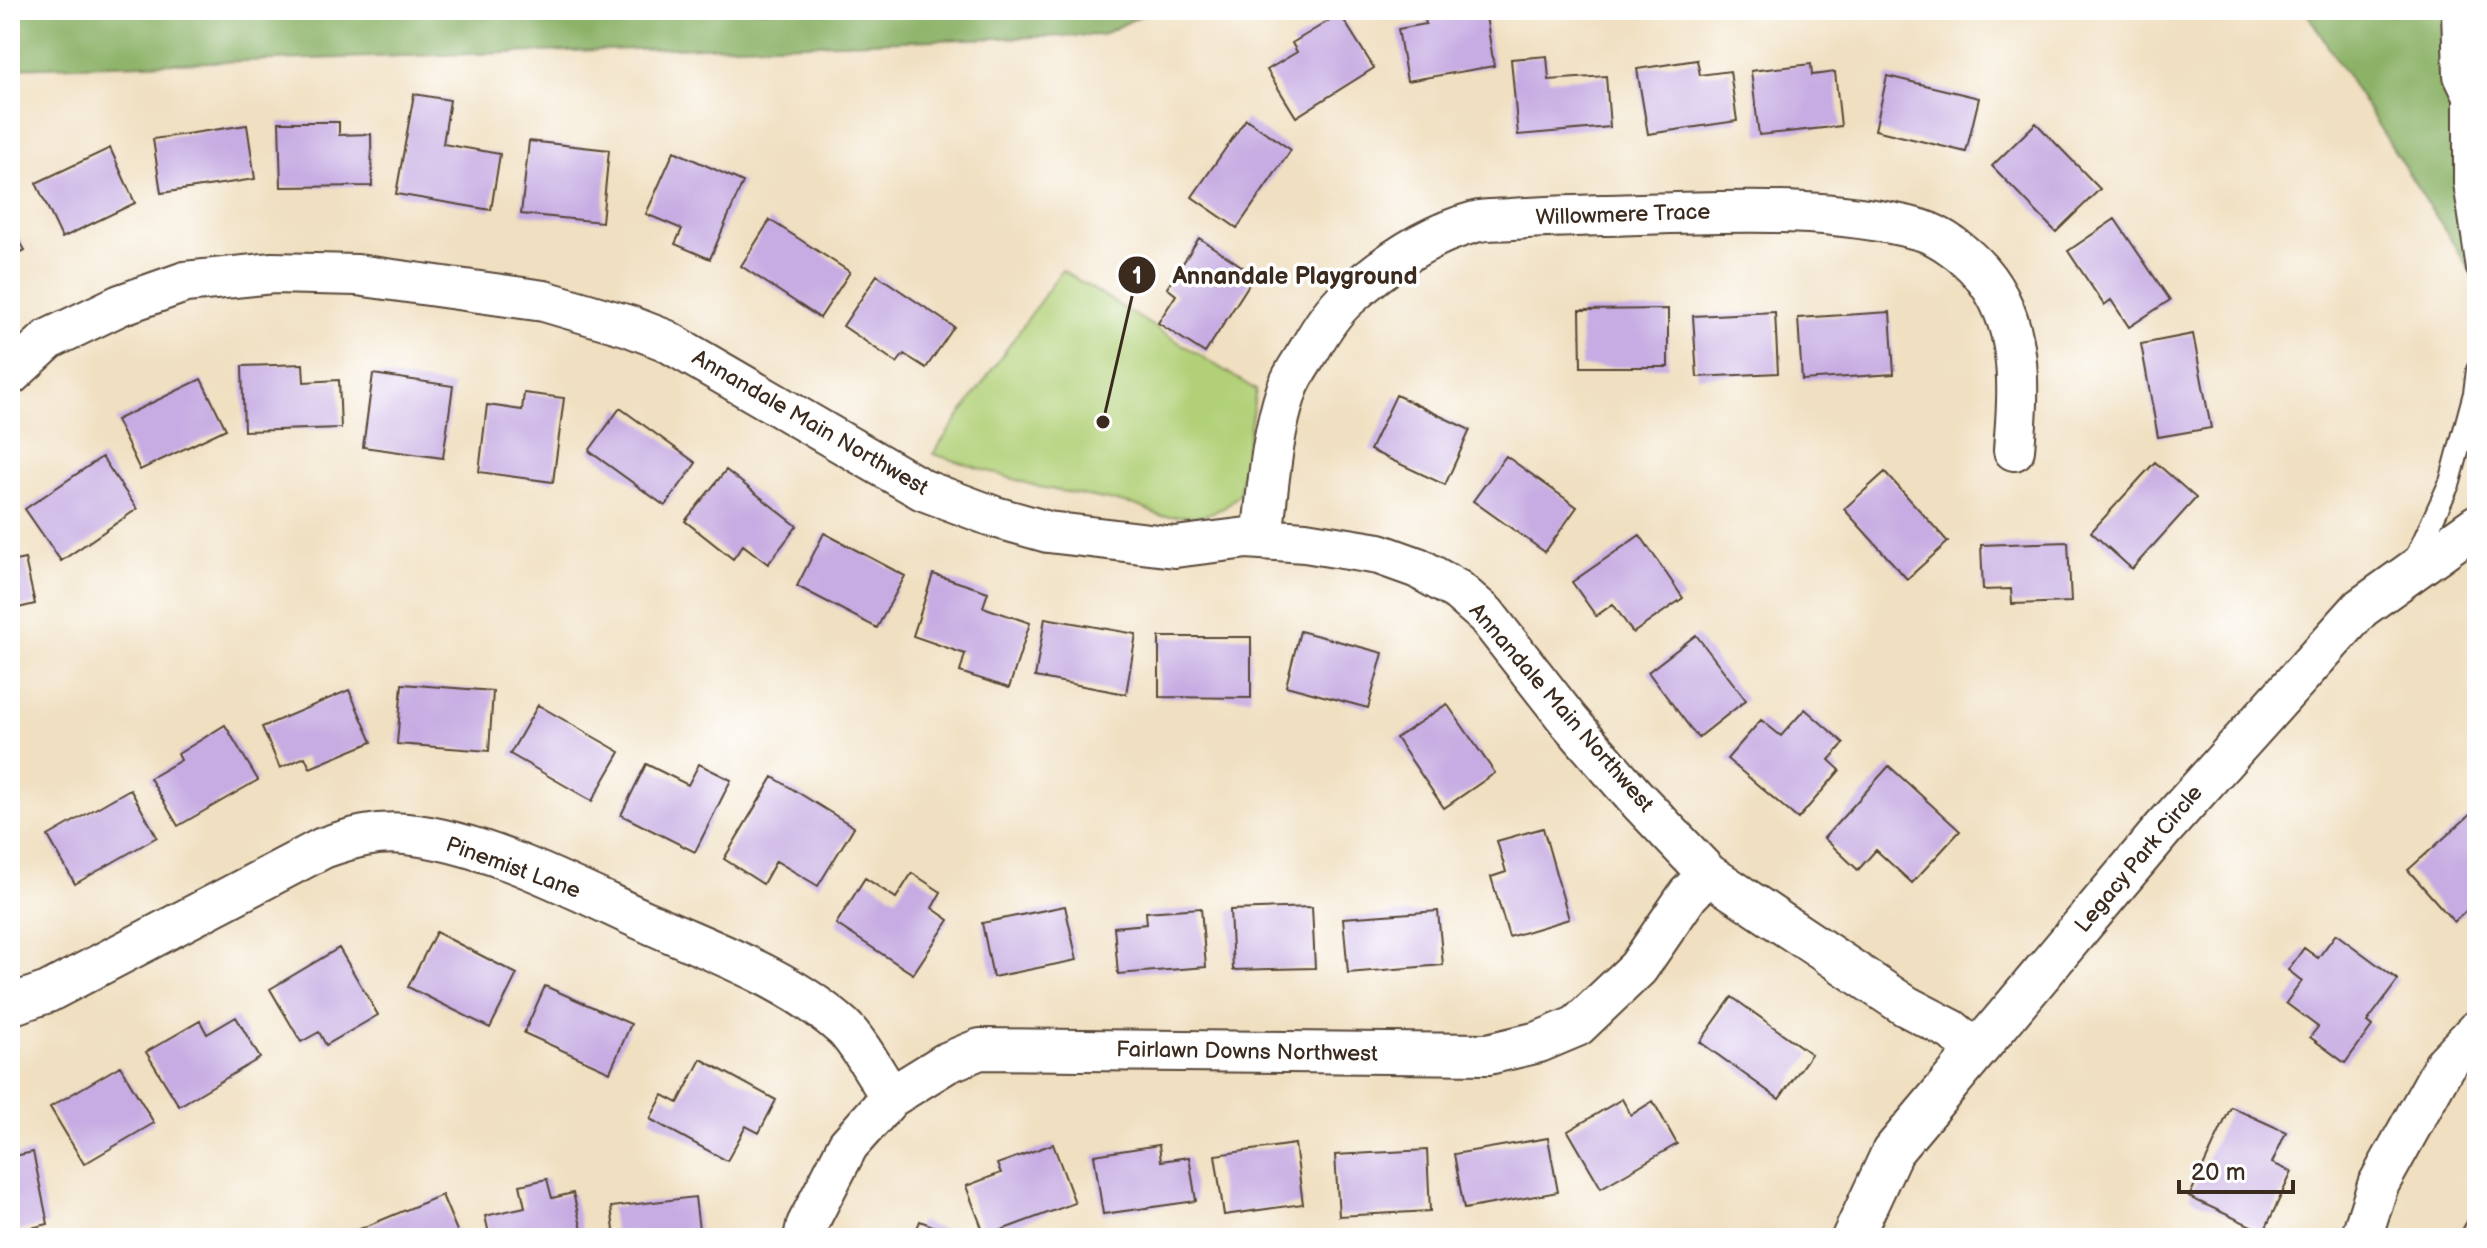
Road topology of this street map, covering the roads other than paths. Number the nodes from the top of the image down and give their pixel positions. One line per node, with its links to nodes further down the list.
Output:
1 (2462, 10): 2 (street)
2 (2471, 88): 3 (lane)
3 (2477, 269)
4 (2477, 370): 9 (lane)
5 (10, 375): 8 (street, Annandale Main Northwest)
6 (2014, 450): 8 (street, Willowmere Trace)
7 (2477, 525): 9 (street, Legacy Park Circle)
8 (1262, 539): 10 (street, Annandale Main Northwest)
9 (2407, 576): 13 (street, Legacy Park Circle)
10 (1708, 874): 13 (street, Annandale Main Northwest); 14 (street, Fairlawn Downs Northwest)
11 (10, 1005): 14 (street, Pinemist Lane)
12 (2477, 1030): 17 (street)
13 (1977, 1051): 16 (street, Legacy Park Circle)
14 (891, 1097): 15 (street, Fairlawn Downs Northwest)
15 (804, 1238)
16 (1852, 1238)
17 (2361, 1238)

